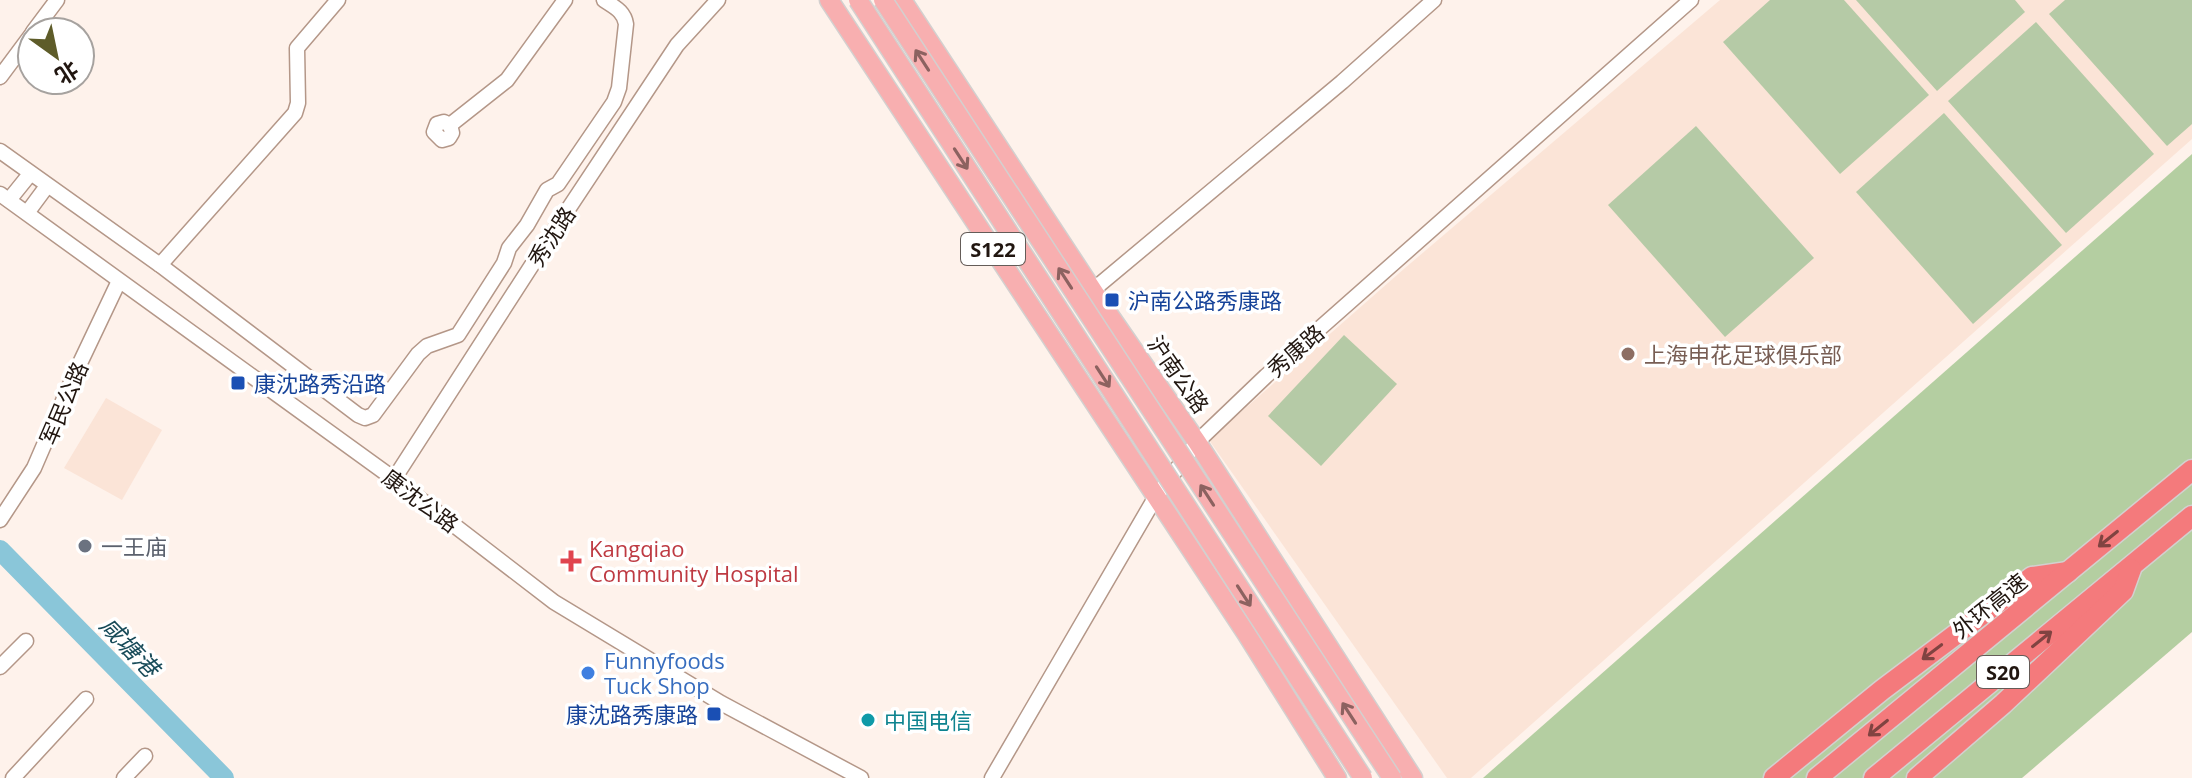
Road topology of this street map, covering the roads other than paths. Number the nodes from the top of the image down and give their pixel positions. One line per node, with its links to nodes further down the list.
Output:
1 (338, 0): 23 (street)
2 (565, 0): 13 (street)
3 (604, 0): 18 (street)
4 (718, 0): 20 (street, 秀沈路)
5 (829, 0): 29 (main road, S122)
6 (858, 0): 43 (main road, one-way to 43, bridge)
7 (883, 0): 44 (main road, one-way to 7, bridge)
8 (902, 0): 25 (main road, 沪南公路 / S122)
9 (1434, 0): 25 (street)
10 (1691, 0): 26 (street, 秀康路)
11 (16, 56): 12 (street)
12 (0, 77)
13 (450, 125)
14 (0, 151): 15 (street)
15 (30, 174): 16 (street); 17 (street)
16 (47, 186): 19 (street); 23 (street)
17 (4, 197): 19 (street, 康沈公路)
18 (537, 209): 20 (street); 21 (street)
19 (27, 213): 24 (street, 康沈公路)
20 (559, 223): 22 (street, 秀沈路)
21 (527, 225): 22 (street); 23 (street)
22 (548, 239): 28 (street, 秀沈路)
23 (160, 265)
24 (119, 281): 28 (street, 康沈公路); 30 (street, 军民公路)
25 (1093, 290): 26 (main road, 沪南公路 / S122)
26 (1197, 442): 29 (street, 秀康路); 45 (main road, 沪南公路 / S122)
27 (2192, 470): 33 (highway, 外环高速 / S20, one-way to 33)
28 (394, 479): 40 (street, 康沈公路)
29 (1155, 498): 41 (street, 秀康路); 42 (main road, S122)
30 (4, 515)
31 (2192, 516): 32 (highway, S20)
32 (2133, 565): 48 (highway, S20, one-way to 32); 49 (highway)
33 (2068, 572): 46 (highway, one-way to 46); 47 (highway, 外环高速 / S20, one-way to 47)
34 (26, 641): 35 (street)
35 (0, 667)
36 (86, 699): 38 (street)
37 (145, 756): 39 (street)
38 (13, 778)
39 (124, 778)
40 (861, 778)
41 (992, 778)
42 (1337, 778)
43 (1363, 778)
44 (1392, 778)
45 (1413, 778)
46 (1774, 778)
47 (1817, 778)
48 (1874, 778)
49 (1917, 778)

